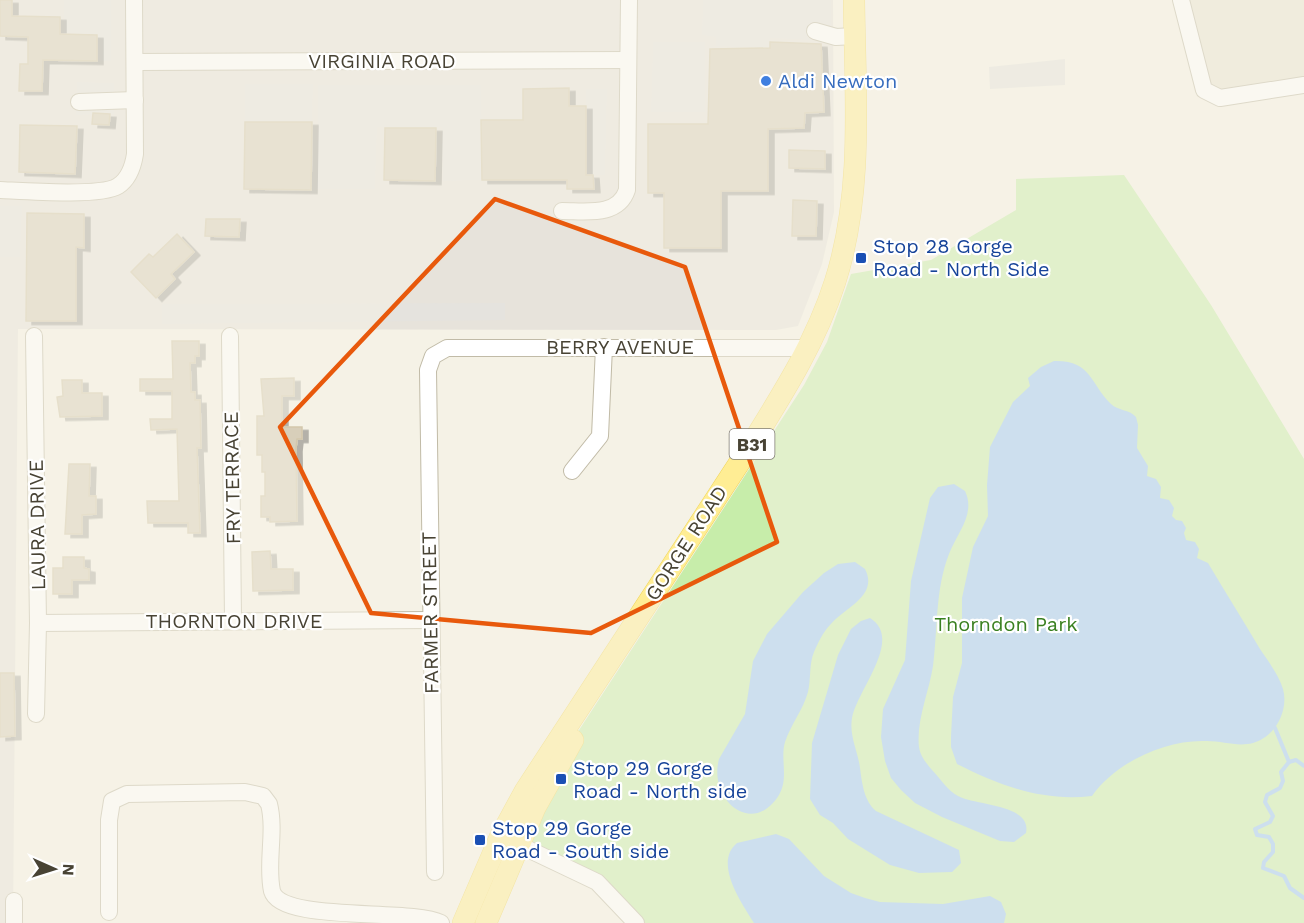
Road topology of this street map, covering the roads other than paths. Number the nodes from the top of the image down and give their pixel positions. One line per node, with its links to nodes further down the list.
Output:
1 (134, 0): 9 (street)
2 (629, 0): 8 (street)
3 (854, 0): 7 (main road, GORGE ROAD / B31)
4 (867, 0): 25 (main road, GORGE ROAD / B31)
5 (1181, 0): 10 (street)
6 (815, 31): 7 (street)
7 (854, 36): 18 (main road, GORGE ROAD / B31)
8 (628, 60): 9 (street, VIRGINIA ROAD); 14 (street)
9 (135, 62): 11 (street)
10 (1304, 85)
11 (135, 100): 12 (street); 13 (street)
12 (79, 102)
13 (0, 190)
14 (562, 211)
15 (34, 336): 23 (street, LAURA DRIVE)
16 (230, 336): 21 (street, FRY TERRACE)
17 (604, 347): 18 (street, BERRY AVENUE); 19 (street, BERRY AVENUE); 20 (street)
18 (808, 348): 25 (main road, GORGE ROAD / B31)
19 (434, 356): 22 (street, FARMER STREET)
20 (572, 471)
21 (233, 620): 22 (street, THORNTON DRIVE); 23 (street, THORNTON DRIVE)
22 (430, 620): 26 (street, FARMER STREET)
23 (38, 623): 24 (street, LAURA DRIVE)
24 (36, 714)
25 (509, 840): 31 (main road, GORGE ROAD / B31); 32 (main road, GORGE ROAD / B31); 33 (street)
26 (435, 872)
27 (14, 901): 29 (street)
28 (109, 912): 30 (street)
29 (14, 923)
30 (441, 923)
31 (463, 923)
32 (486, 923)
33 (636, 923)

